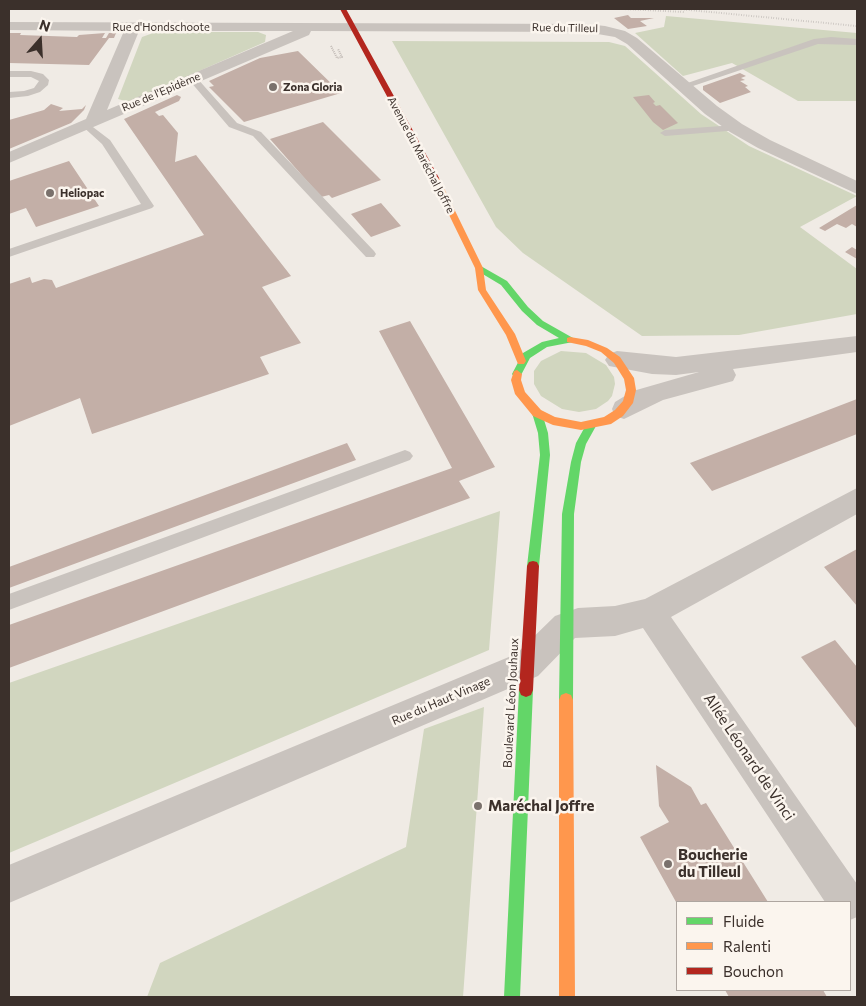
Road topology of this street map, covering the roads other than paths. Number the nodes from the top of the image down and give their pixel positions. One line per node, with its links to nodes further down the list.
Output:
1 (344, 9): 17 (main road, Avenue du Maréchal Joffre)
2 (9, 26): 3 (street, Rue d'Hondschoote)
3 (133, 27): 4 (street, Rue d'Hondschoote); 10 (street)
4 (314, 27): 7 (street, Rue de l'Epidème); 8 (street, Rue du Tilleul)
5 (857, 42): 8 (lane)
6 (9, 74): 9 (lane)
7 (193, 78): 10 (street, Rue de l'Epidème); 16 (lane)
8 (684, 86): 11 (street, Rue du Tilleul)
9 (9, 95)
10 (90, 122): 13 (street, Rue de l'Epidème); 15 (lane)
11 (736, 128): 12 (lane); 14 (street, Rue du Tilleul)
12 (665, 133)
13 (9, 158)
14 (857, 188)
15 (9, 253)
16 (370, 254)
17 (480, 268): 18 (main road); 21 (main road, Avenue du Maréchal Joffre)
18 (570, 340): 20 (main road); 21 (main road)
19 (847, 345): 20 (street); 22 (street)
20 (617, 360): 22 (main road)
21 (521, 361): 23 (main road)
22 (624, 408): 24 (main road)
23 (537, 413): 24 (main road); 30 (main road, Boulevard Léon Jouhaux)
24 (591, 426): 29 (main road)
25 (405, 456): 27 (lane)
26 (857, 500): 28 (street)
27 (9, 602)
28 (650, 612): 29 (street); 32 (street, Allée Léonard de Vinci)
29 (566, 626): 30 (street, Rue du Haut Vinage); 34 (main road)
30 (527, 665): 31 (street, Rue du Haut Vinage); 33 (main road, Boulevard Léon Jouhaux)
31 (9, 884)
32 (846, 901)
33 (512, 997)
34 (567, 997)

